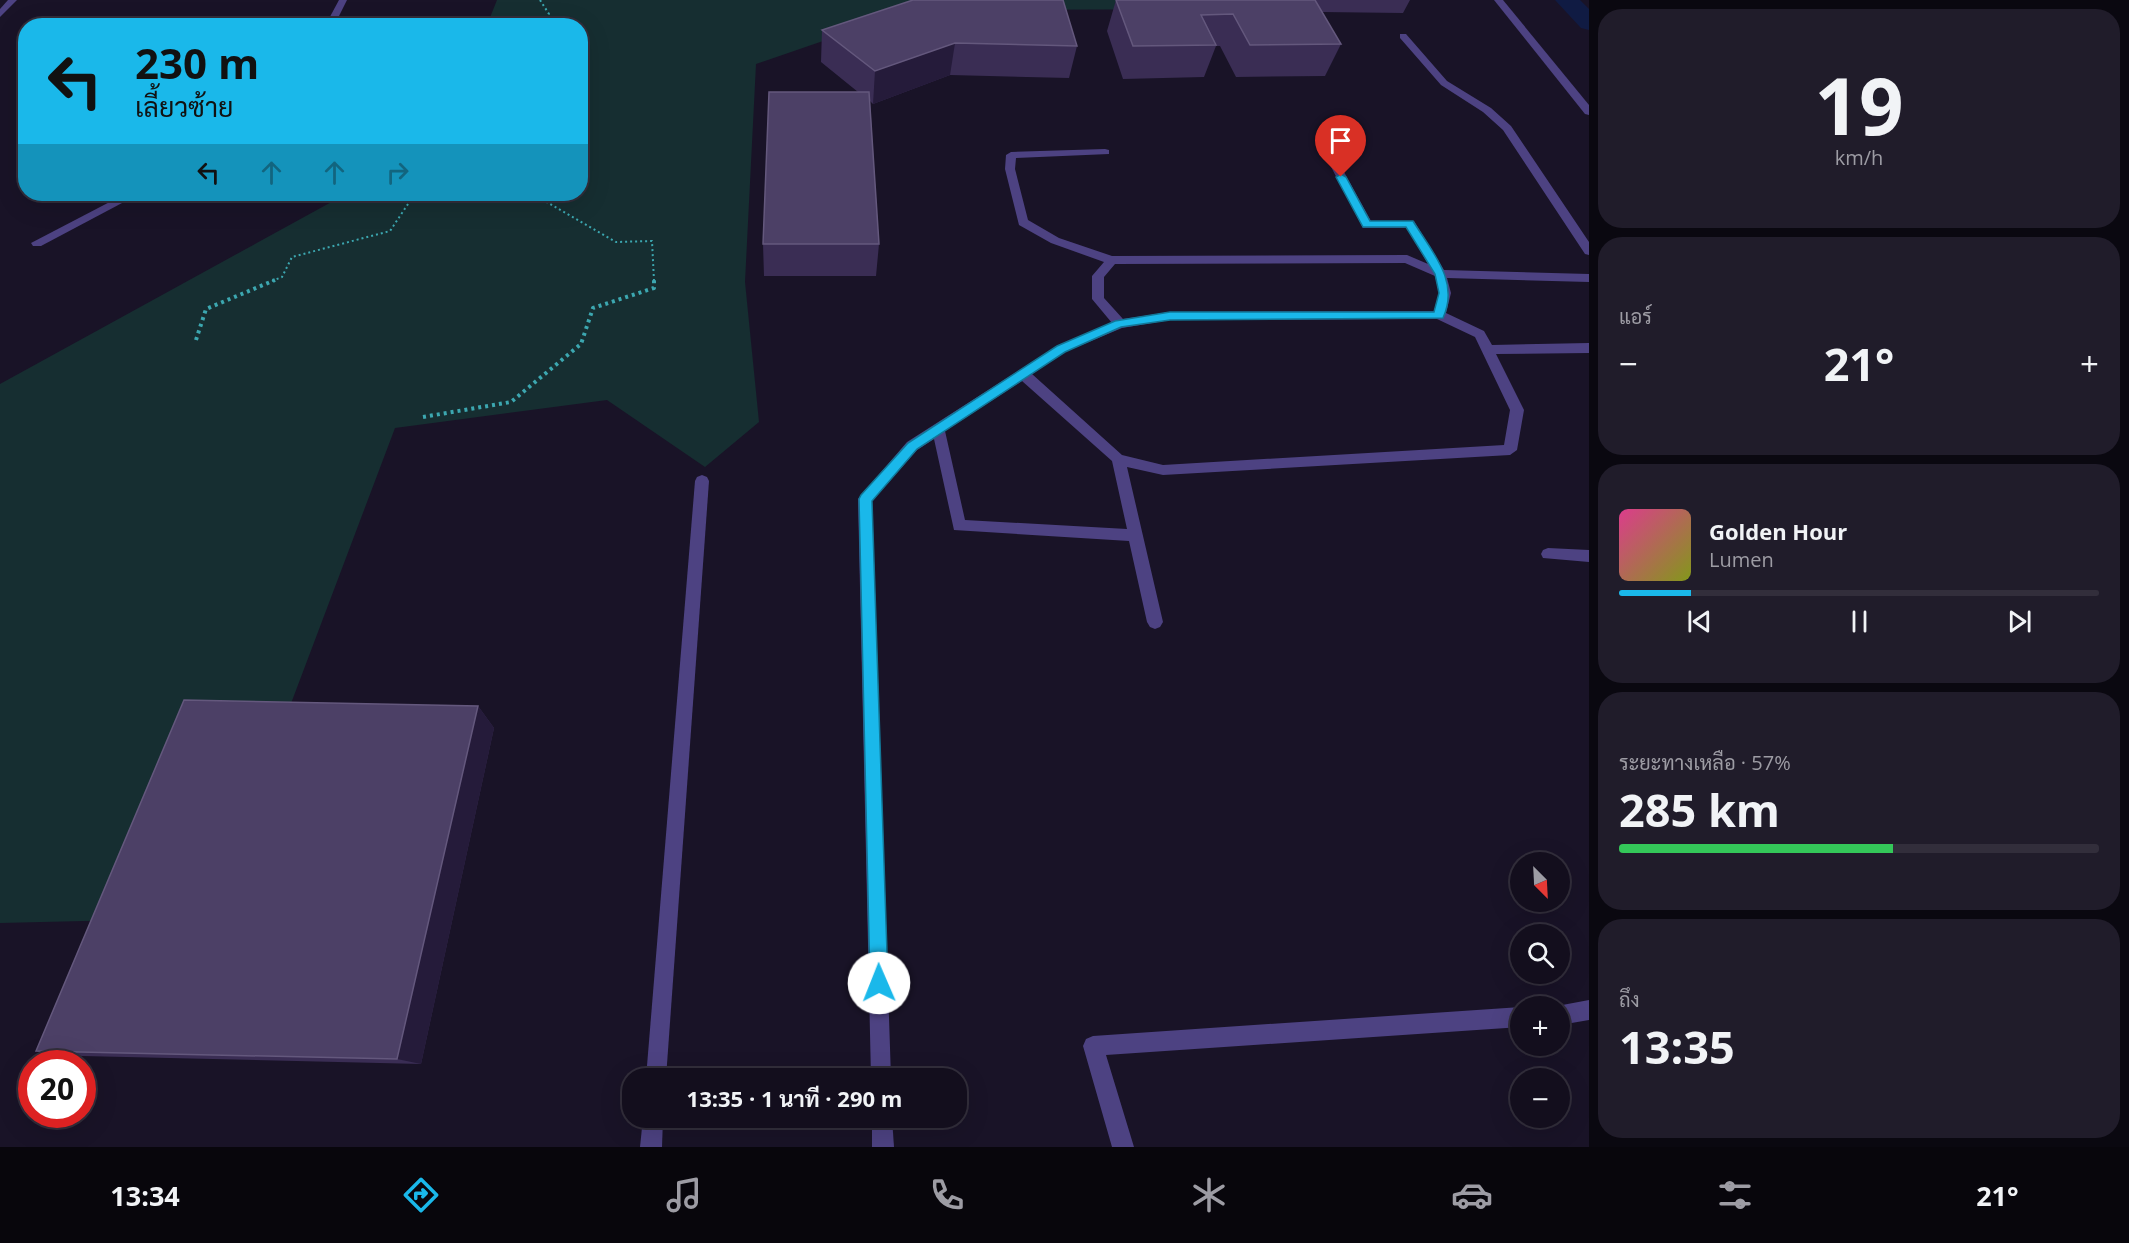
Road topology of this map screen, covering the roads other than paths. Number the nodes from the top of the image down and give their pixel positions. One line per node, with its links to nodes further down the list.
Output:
1 (13, 0): 4 (street)
2 (343, 0): 5 (street)
3 (1498, 0): 7 (street)
4 (0, 14)
5 (333, 18)
6 (1403, 36): 12 (street)
7 (1588, 110)
8 (1105, 152): 13 (street)
9 (1332, 161): 14 (street)
10 (119, 201): 11 (street)
11 (37, 243)
12 (1589, 251)
13 (1112, 260): 14 (street); 17 (street)
14 (1440, 274): 15 (street); 16 (street)
15 (1589, 278)
16 (1439, 315): 17 (street); 19 (street)
17 (1119, 324): 20 (street)
18 (1589, 348): 19 (street)
19 (1488, 351): 22 (street)
20 (1023, 373): 21 (street); 22 (street)
21 (938, 428): 24 (street); 32 (street)
22 (1118, 459): 24 (street)
23 (702, 481): 31 (street)
24 (1135, 535): 27 (street)
25 (1548, 554): 26 (street)
26 (1589, 556)
27 (1155, 622)
28 (1589, 1010): 29 (street)
29 (1570, 1013)
30 (1510, 1018): 37 (street)
31 (657, 1068)
32 (881, 1068)
33 (652, 1128): 35 (street)
34 (882, 1128): 36 (street)
35 (651, 1147)
36 (883, 1147)
37 (1123, 1147)

